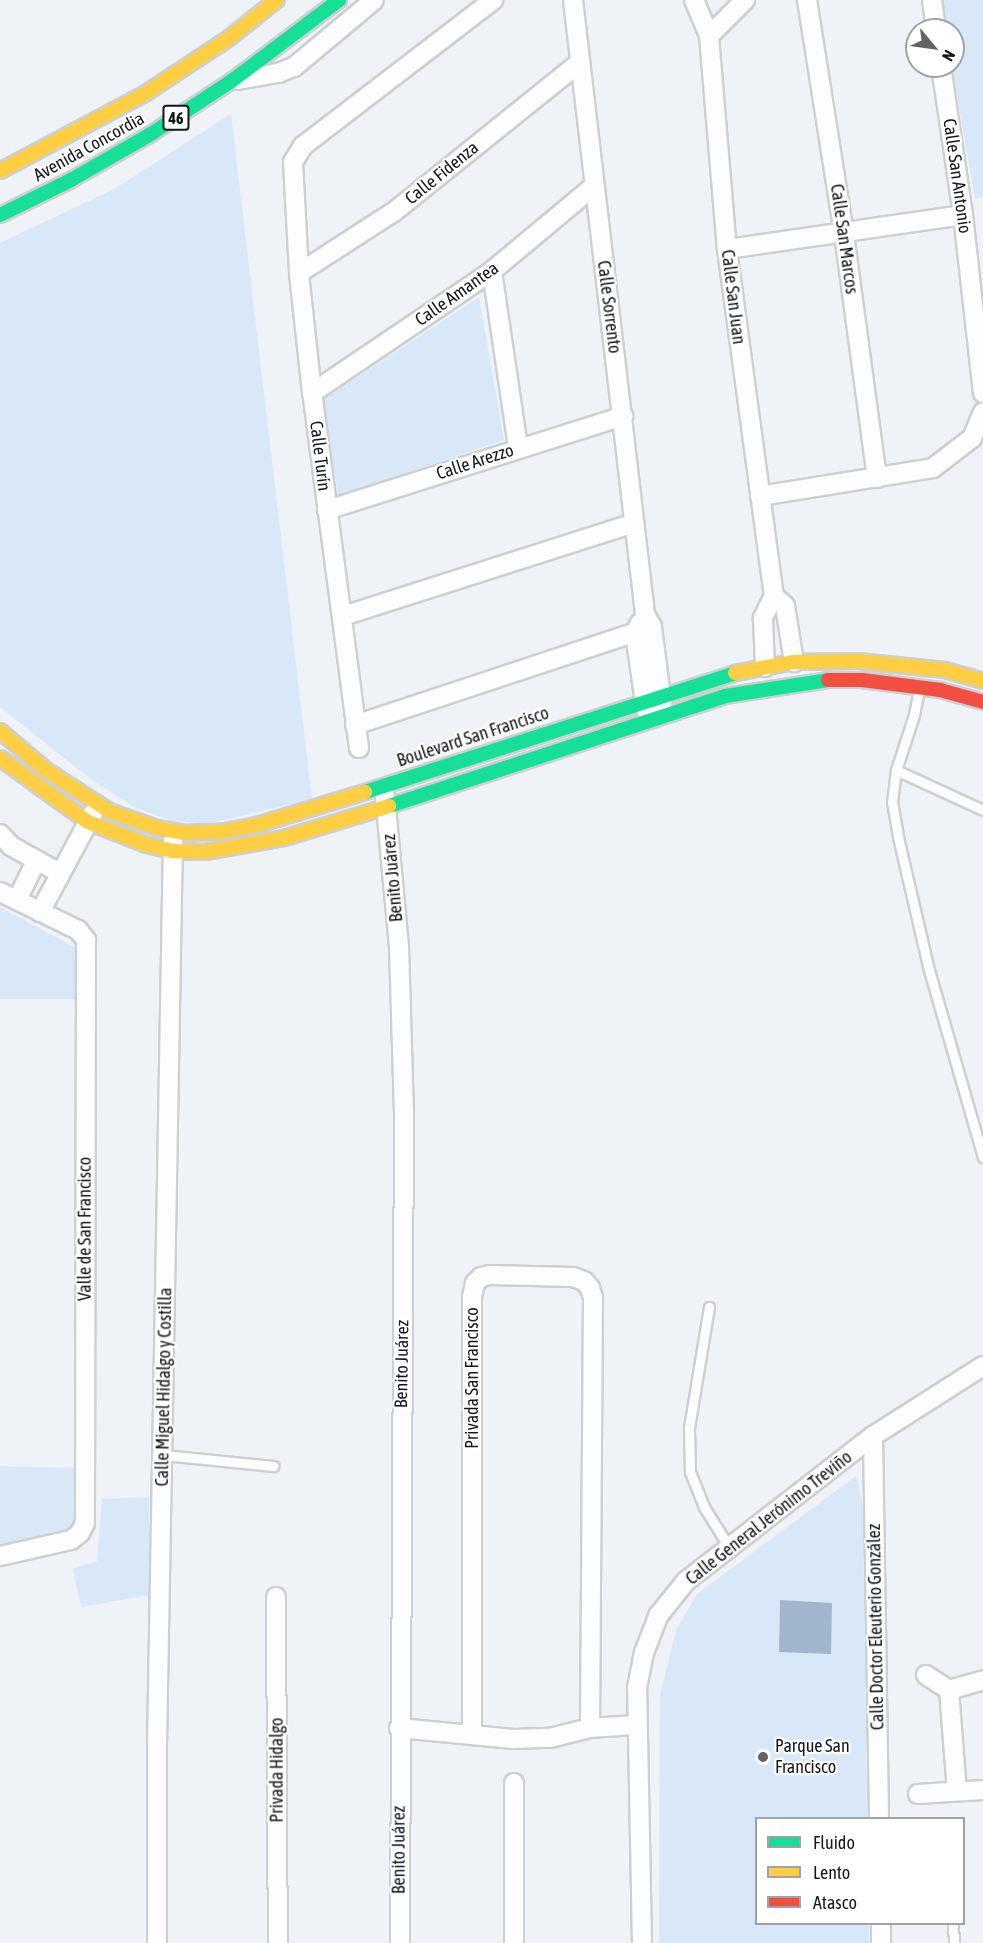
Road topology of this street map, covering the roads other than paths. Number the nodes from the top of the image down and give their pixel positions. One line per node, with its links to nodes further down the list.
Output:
1 (339, 0): 14 (street, Avenida Concordia / 46)
2 (374, 0): 14 (street)
3 (493, 0): 22 (street, Calle Turín)
4 (573, 0): 12 (street, Calle Sorrento)
5 (694, 0): 11 (street, Calle San Juan)
6 (745, 0): 11 (street)
7 (807, 0): 19 (street, Calle San Marcos)
8 (932, 0): 10 (street)
9 (273, 2): 15 (street, Avenida Concordia / 46)
10 (934, 18)
11 (709, 36): 20 (street, Calle San Juan)
12 (579, 63): 16 (street, Calle Sorrento); 22 (street, Calle Fidenza)
13 (944, 78): 18 (street, Calle San Antonio)
14 (233, 80): 17 (street, Avenida Concordia / 46)
15 (0, 171)
16 (594, 186): 21 (street, Calle Amantea); 26 (street, Calle Sorrento)
17 (0, 215)
18 (963, 215): 19 (street); 24 (street, Calle San Antonio)
19 (844, 234): 20 (street); 28 (street, Calle San Marcos)
20 (727, 249): 29 (street, Calle San Juan)
21 (492, 271): 23 (street, Calle Amantea); 27 (street)
22 (299, 273): 23 (street, Calle Turín)
23 (312, 393): 30 (street, Calle Turín)
24 (983, 393)
25 (983, 412): 28 (street)
26 (623, 416): 27 (street, Calle Arezzo); 31 (street, Calle Sorrento)
27 (518, 448): 30 (street, Calle Arezzo)
28 (877, 478): 29 (street)
29 (760, 496): 32 (street, Calle San Juan)
30 (327, 510): 33 (street, Calle Turín)
31 (635, 523): 33 (street); 34 (street, Calle Sorrento)
32 (774, 596): 35 (street, Calle San Juan); 37 (street, Calle San Juan)
33 (343, 616): 43 (street, Calle Turín)
34 (644, 625): 40 (street, Calle Sorrento); 43 (street)
35 (794, 662): 36 (street, Boulevard San Francisco); 37 (street, Boulevard San Francisco)
36 (920, 666): 38 (street, Boulevard San Francisco); 39 (lane)
37 (765, 667): 40 (street, Boulevard San Francisco)
38 (983, 681)
39 (919, 686): 41 (street); 42 (street); 47 (lane)
40 (652, 698): 42 (street, Calle Sorrento); 48 (street, Boulevard San Francisco)
41 (983, 702)
42 (656, 717): 50 (street)
43 (355, 724): 45 (street, Calle Turín)
44 (0, 732): 49 (street, Boulevard San Francisco)
45 (359, 748)
46 (0, 758): 52 (street)
47 (896, 770): 51 (lane); 60 (lane)
48 (383, 786): 50 (street, Benito Juárez); 53 (street, Boulevard San Francisco)
49 (98, 804): 52 (street); 53 (street, Boulevard San Francisco)
50 (387, 807): 55 (street); 73 (street, Benito Juárez)
51 (983, 810)
52 (88, 822): 55 (street); 57 (street)
53 (172, 831): 55 (street, Calle Miguel Hidalgo y Costilla)
54 (0, 834): 56 (street)
55 (173, 851): 64 (street, Calle Miguel Hidalgo y Costilla)
56 (36, 861): 57 (street); 58 (street)
57 (60, 873): 59 (street)
58 (8, 896): 59 (street, Valle de San Francisco)
59 (40, 912): 67 (street, Valle de San Francisco)
60 (983, 1157)
61 (709, 1307): 66 (lane)
62 (983, 1366): 63 (street, Calle General Jerónimo Treviño)
63 (873, 1436): 66 (street, Calle General Jerónimo Treviño); 80 (street, Calle Doctor Eleuterio González)
64 (163, 1455): 65 (lane); 83 (street, Calle Miguel Hidalgo y Costilla)
65 (273, 1466)
66 (729, 1547): 72 (street, Calle General Jerónimo Treviño)
67 (0, 1556)
68 (276, 1597): 84 (street, Privada Hidalgo)
69 (926, 1675): 71 (street)
70 (983, 1680): 71 (street)
71 (949, 1690): 78 (street)
72 (635, 1725): 74 (street); 87 (street, Calle General Jerónimo Treviño)
73 (399, 1728): 75 (street); 85 (street, Benito Juárez)
74 (590, 1728): 75 (street); 75 (street, Privada San Francisco)
75 (472, 1735)
76 (514, 1783): 86 (street)
77 (983, 1790): 78 (street)
78 (957, 1791): 79 (street)
79 (918, 1794)
80 (879, 1817)
81 (881, 1925): 88 (street)
82 (953, 1925): 89 (lane)
83 (157, 1943)
84 (278, 1943)
85 (399, 1943)
86 (514, 1943)
87 (642, 1943)
88 (881, 1943)
89 (954, 1943)

